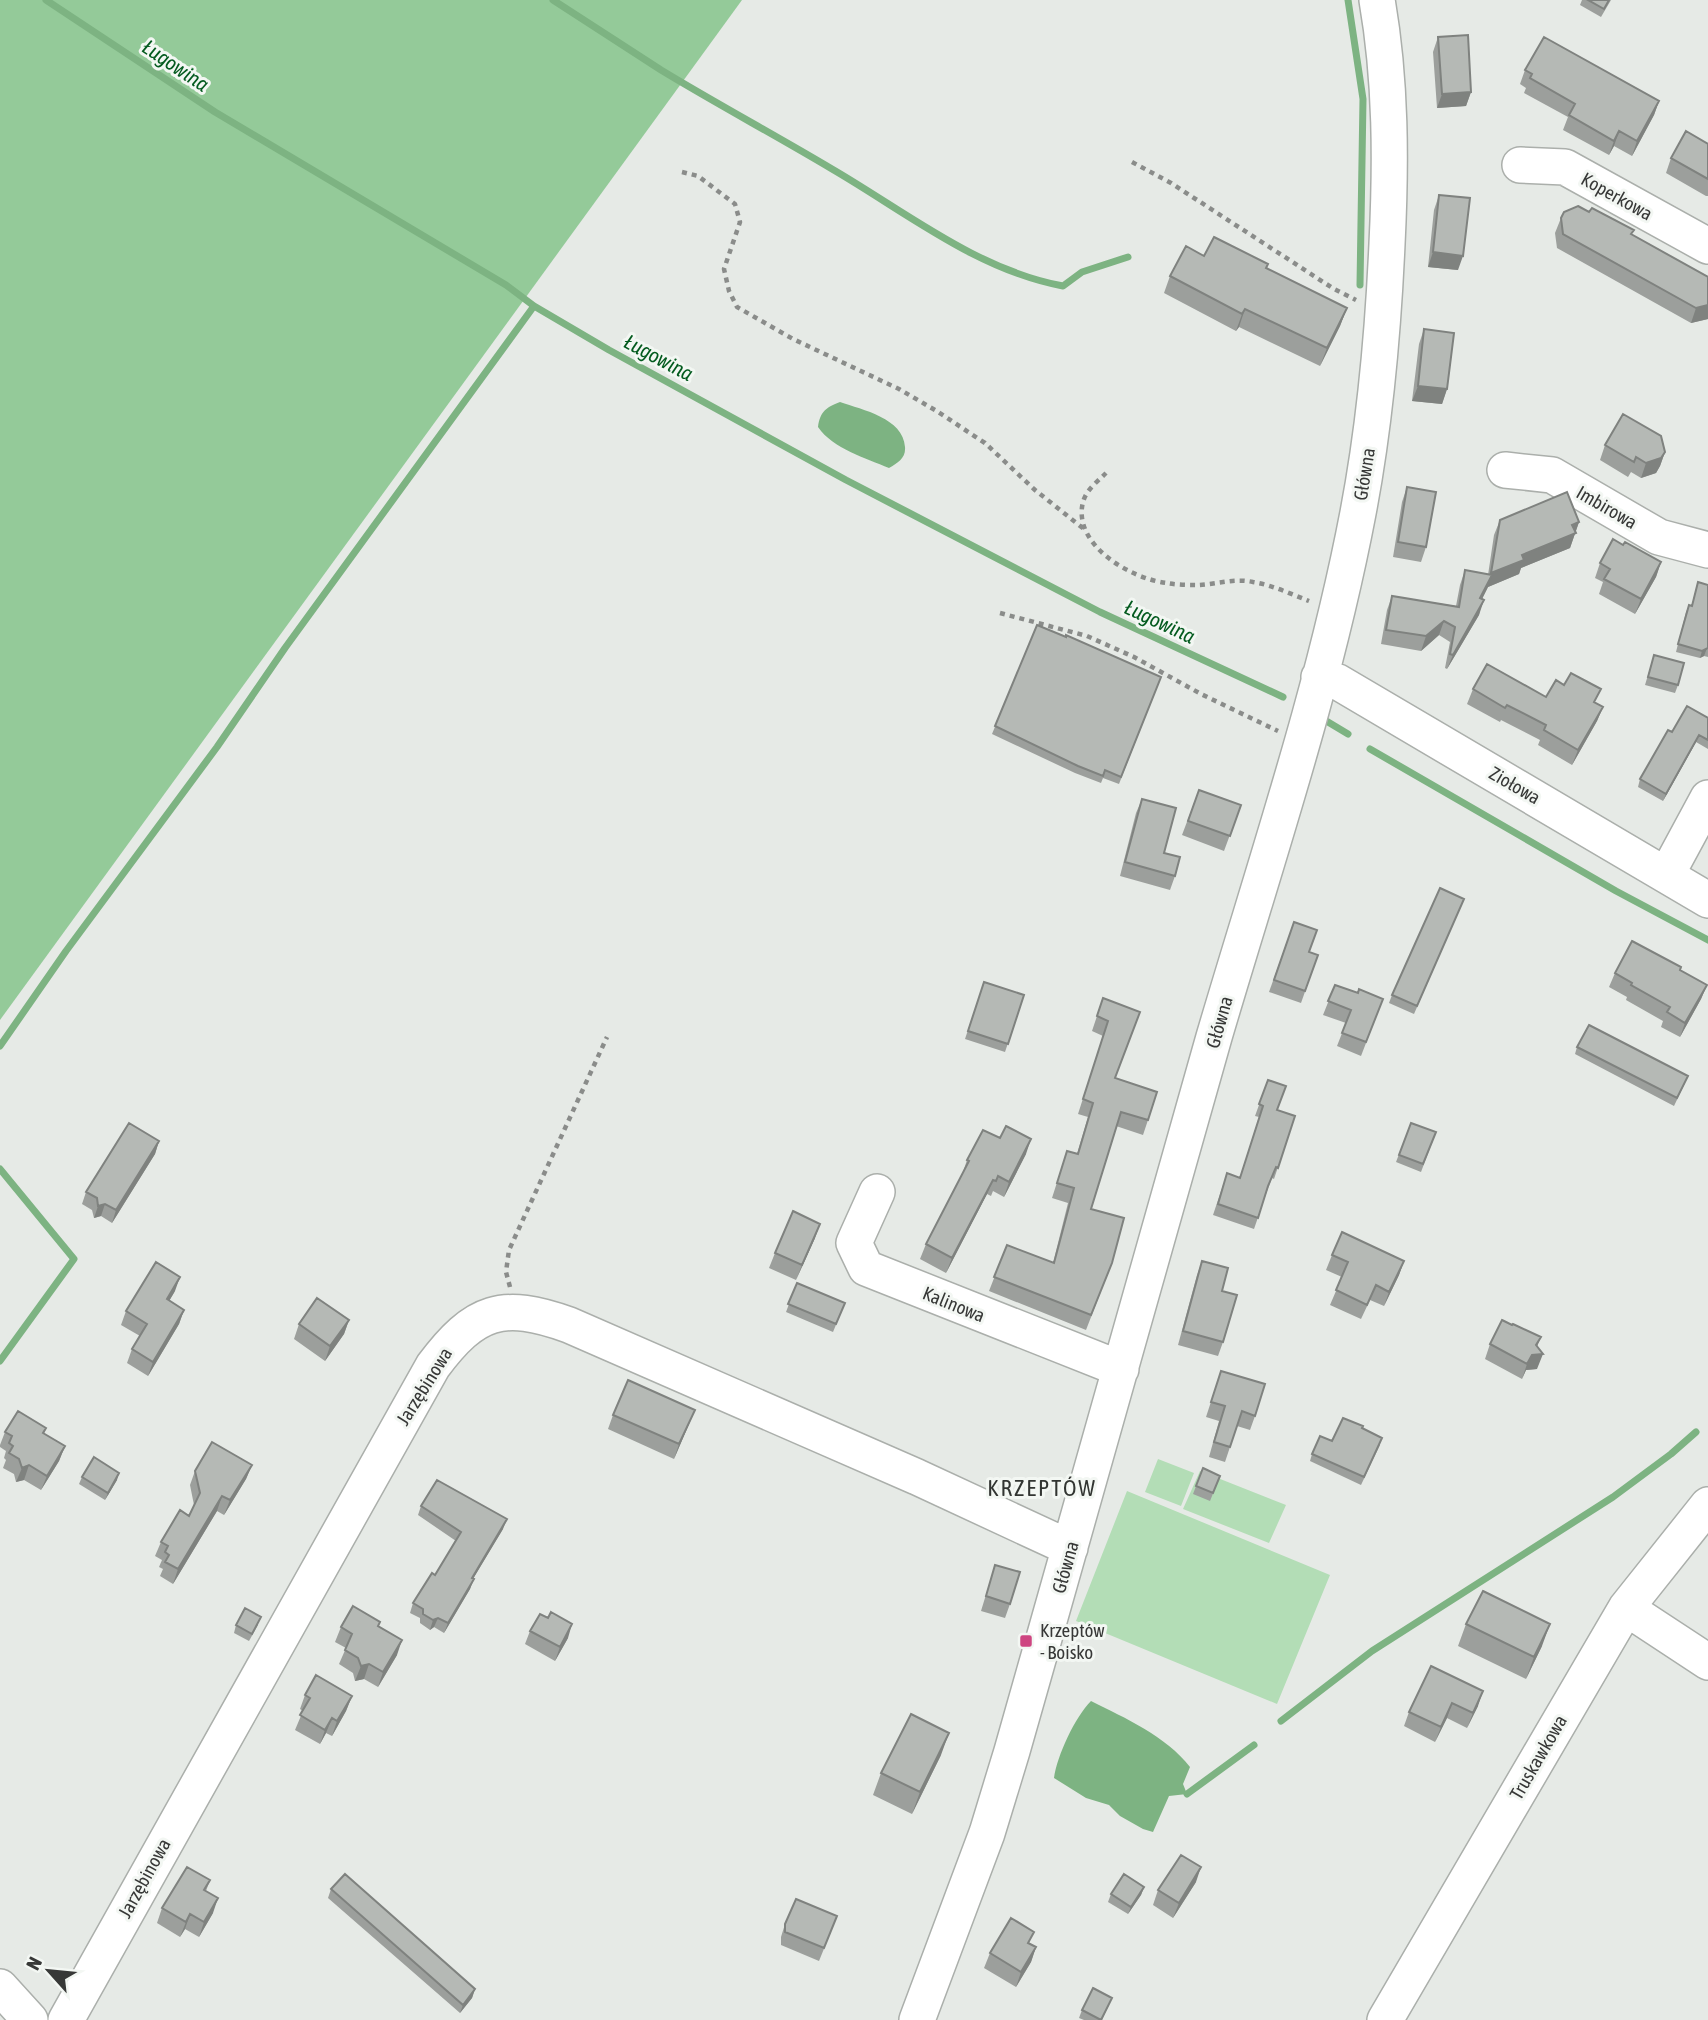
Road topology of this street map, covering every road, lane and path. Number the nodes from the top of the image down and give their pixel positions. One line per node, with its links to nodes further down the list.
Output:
1 (1377, 0): 6 (street, Główna)
2 (1132, 162): 6 (path)
3 (1520, 165): 5 (street, Koperkowa)
4 (682, 172): 9 (path)
5 (1708, 246)
6 (1383, 307): 11 (street, Główna)
7 (1505, 470): 10 (street, Imbirowa)
8 (1106, 473): 9 (path)
9 (1084, 529): 11 (path)
10 (1708, 550)
11 (1336, 611): 13 (street, Główna)
12 (1000, 613): 14 (path)
13 (1319, 677): 14 (street, Główna); 16 (street, Ziołowa)
14 (1301, 742): 21 (street, Główna)
15 (1708, 797): 16 (street)
16 (1667, 874): 17 (street, Ziołowa)
17 (1708, 900)
18 (607, 1037): 20 (path)
19 (877, 1192): 21 (street, Kalinowa)
20 (521, 1313): 23 (street, Jarzębinowa); 28 (street, Jarzębinowa)
21 (1121, 1369): 23 (street, Główna)
22 (1708, 1505): 24 (street, Truskawkowa)
23 (1070, 1548): 29 (street, Główna)
24 (1626, 1608): 25 (street); 30 (street, Truskawkowa)
25 (1708, 1662)
26 (0, 1987): 27 (street)
27 (30, 2020)
28 (66, 2020)
29 (917, 2020)
30 (1385, 2020)

